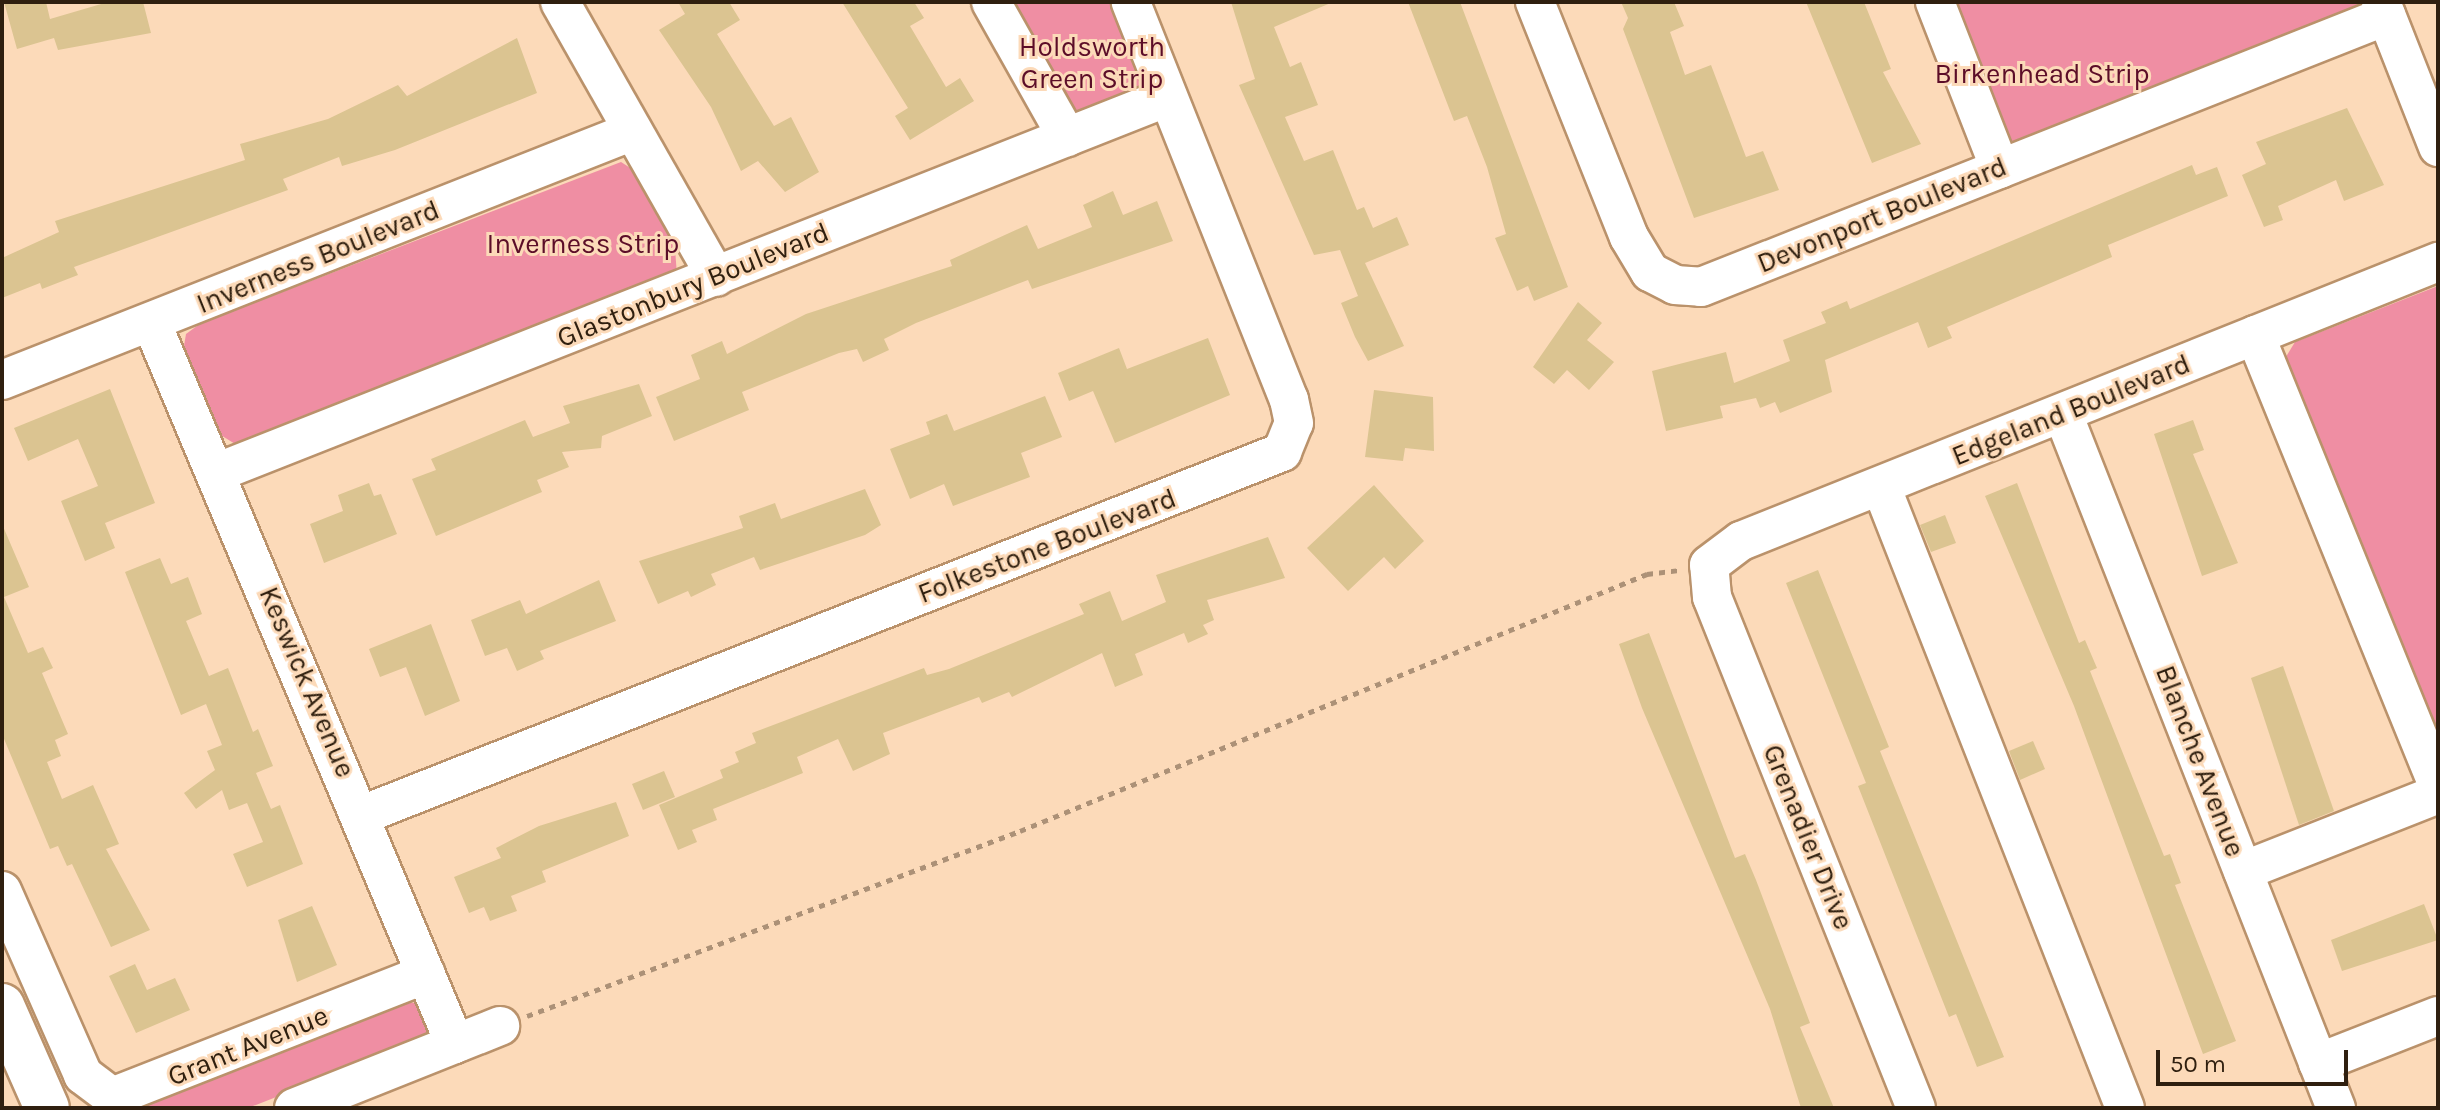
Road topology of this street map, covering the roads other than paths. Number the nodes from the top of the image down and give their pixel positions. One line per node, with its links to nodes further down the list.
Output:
1 (560, 2): 8 (street)
2 (991, 2): 9 (street)
3 (1131, 2): 7 (street, Folkestone Boulevard)
4 (1535, 2): 11 (street, Devonport Boulevard)
5 (1935, 2): 11 (street)
6 (2384, 9): 10 (street); 11 (street, Devonport Boulevard)
7 (1168, 97): 9 (street, Glastonbury Boulevard); 23 (street, Folkestone Boulevard)
8 (633, 131): 13 (street); 14 (street, Inverness Boulevard)
9 (1067, 137): 13 (street, Glastonbury Boulevard)
10 (2438, 147)
11 (2000, 169)
12 (2438, 262): 15 (street, Edgeland Boulevard)
13 (716, 277): 18 (street, Glastonbury Boulevard)
14 (152, 324): 16 (street, Inverness Boulevard); 18 (street, Keswick Avenue)
15 (2255, 335): 17 (street, Edgeland Boulevard); 21 (street)
16 (2, 380)
17 (2063, 414): 19 (street, Edgeland Boulevard); 24 (street, Blanche Avenue)
18 (218, 472): 23 (street, Keswick Avenue)
19 (1881, 486): 20 (street, Edgeland Boulevard); 35 (street)
20 (1709, 565): 34 (street, Grenadier Drive)
21 (2438, 786)
22 (2438, 794): 24 (street)
23 (362, 815): 26 (street, Keswick Avenue)
24 (2243, 871): 31 (street, Blanche Avenue)
25 (2, 891): 26 (street, Grant Avenue)
26 (426, 974): 30 (street, Keswick Avenue)
27 (2, 1006): 32 (main road)
28 (2438, 1016): 31 (street)
29 (500, 1026): 30 (street)
30 (455, 1044): 33 (street)
31 (2318, 1063): 36 (street, Blanche Avenue)
32 (47, 1108)
33 (294, 1108)
34 (1916, 1108)
35 (2125, 1108)
36 (2336, 1108)

